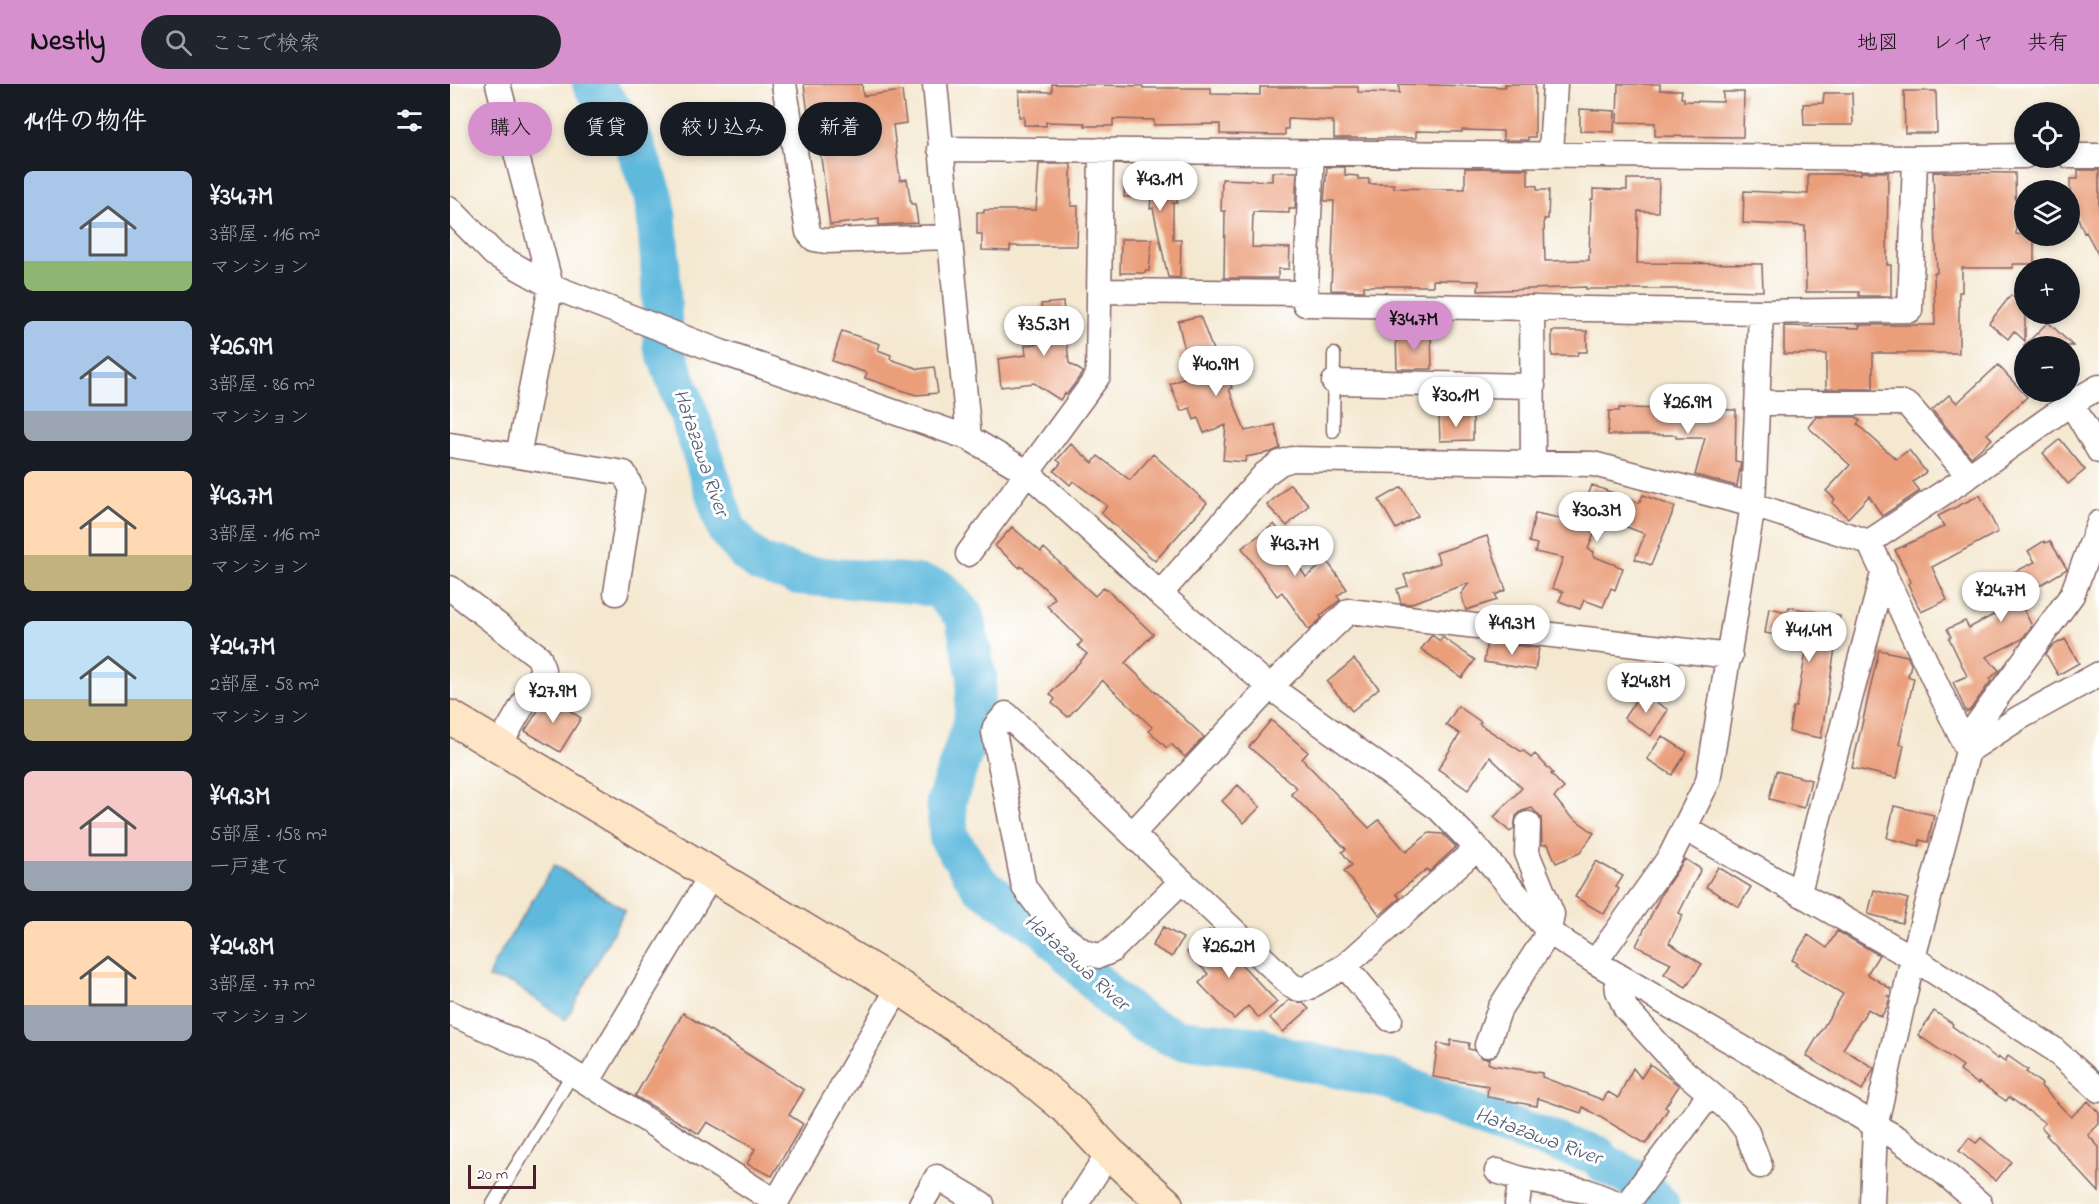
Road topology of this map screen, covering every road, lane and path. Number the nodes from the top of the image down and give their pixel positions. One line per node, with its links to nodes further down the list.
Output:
1 (498, 84): 15 (street)
2 (783, 84): 14 (street)
3 (935, 84): 5 (street)
4 (1555, 84): 8 (street)
5 (940, 148): 6 (street); 14 (street)
6 (1101, 150): 7 (street); 16 (street)
7 (1312, 153): 8 (street); 17 (street)
8 (1551, 153): 12 (street)
9 (2014, 156): 12 (street)
10 (2080, 156): 11 (street)
11 (2099, 156)
12 (1914, 158): 19 (street)
13 (454, 221): 15 (street)
14 (949, 237): 28 (street)
15 (551, 286): 28 (street); 31 (street)
16 (1099, 291): 17 (street); 33 (street)
17 (1305, 293): 18 (street)
18 (1532, 308): 19 (street); 22 (street)
19 (1761, 312): 26 (street)
20 (1334, 354): 21 (lane)
21 (1334, 382): 22 (street); 27 (lane)
22 (1533, 386): 32 (street)
23 (2099, 387): 24 (street)
24 (2080, 397)
25 (2071, 402): 30 (street); 34 (street)
26 (1757, 403): 34 (street); 35 (street)
27 (1333, 431)
28 (969, 438): 33 (street)
29 (450, 445): 31 (street)
30 (2099, 451)
31 (518, 456): 41 (street)
32 (1533, 464): 35 (street); 42 (street)
33 (1027, 472): 38 (street); 42 (street)
34 (1969, 476): 37 (street)
35 (1753, 505): 37 (street); 43 (street)
36 (2099, 523): 48 (street)
37 (1869, 542): 39 (street)
38 (968, 554)
39 (1884, 570): 48 (street); 55 (street)
40 (450, 588): 47 (street)
41 (616, 593)
42 (1160, 594): 45 (street)
43 (1730, 656): 45 (street); 50 (street)
44 (2099, 674): 48 (street)
45 (1270, 687): 51 (street); 52 (street)
46 (450, 717): 47 (street)
47 (499, 746): 53 (street)
48 (1966, 747): 57 (street)
49 (1528, 824): 56 (street)
50 (1686, 829): 55 (street); 58 (street)
51 (1133, 833): 54 (street); 54 (street)
52 (1477, 848): 56 (street); 59 (street)
53 (712, 874): 61 (street); 65 (street)
54 (1182, 881): 59 (street)
55 (1799, 892): 57 (street)
56 (1549, 932): 58 (street); 64 (street)
57 (1913, 958): 66 (street); 68 (street)
58 (1595, 962): 60 (street)
59 (1345, 966): 63 (street)
60 (1616, 974): 67 (street); 68 (street)
61 (899, 987): 69 (street); 73 (street)
62 (450, 1013): 65 (street)
63 (1390, 1019)
64 (1487, 1045)
65 (580, 1077): 73 (street); 74 (lane)
66 (2099, 1090)
67 (1710, 1094): 70 (street); 81 (street)
68 (1875, 1127): 82 (street); 83 (street)
69 (1109, 1153): 77 (street); 78 (street)
70 (1760, 1166)
71 (1497, 1171): 72 (street)
72 (1521, 1179): 79 (street); 80 (street)
73 (776, 1203)
74 (493, 1204)
75 (921, 1204): 76 (street)
76 (982, 1204)
77 (1076, 1204)
78 (1166, 1204)
79 (1517, 1204)
80 (1620, 1204)
81 (1627, 1204)
82 (1872, 1204)
83 (1980, 1204)

